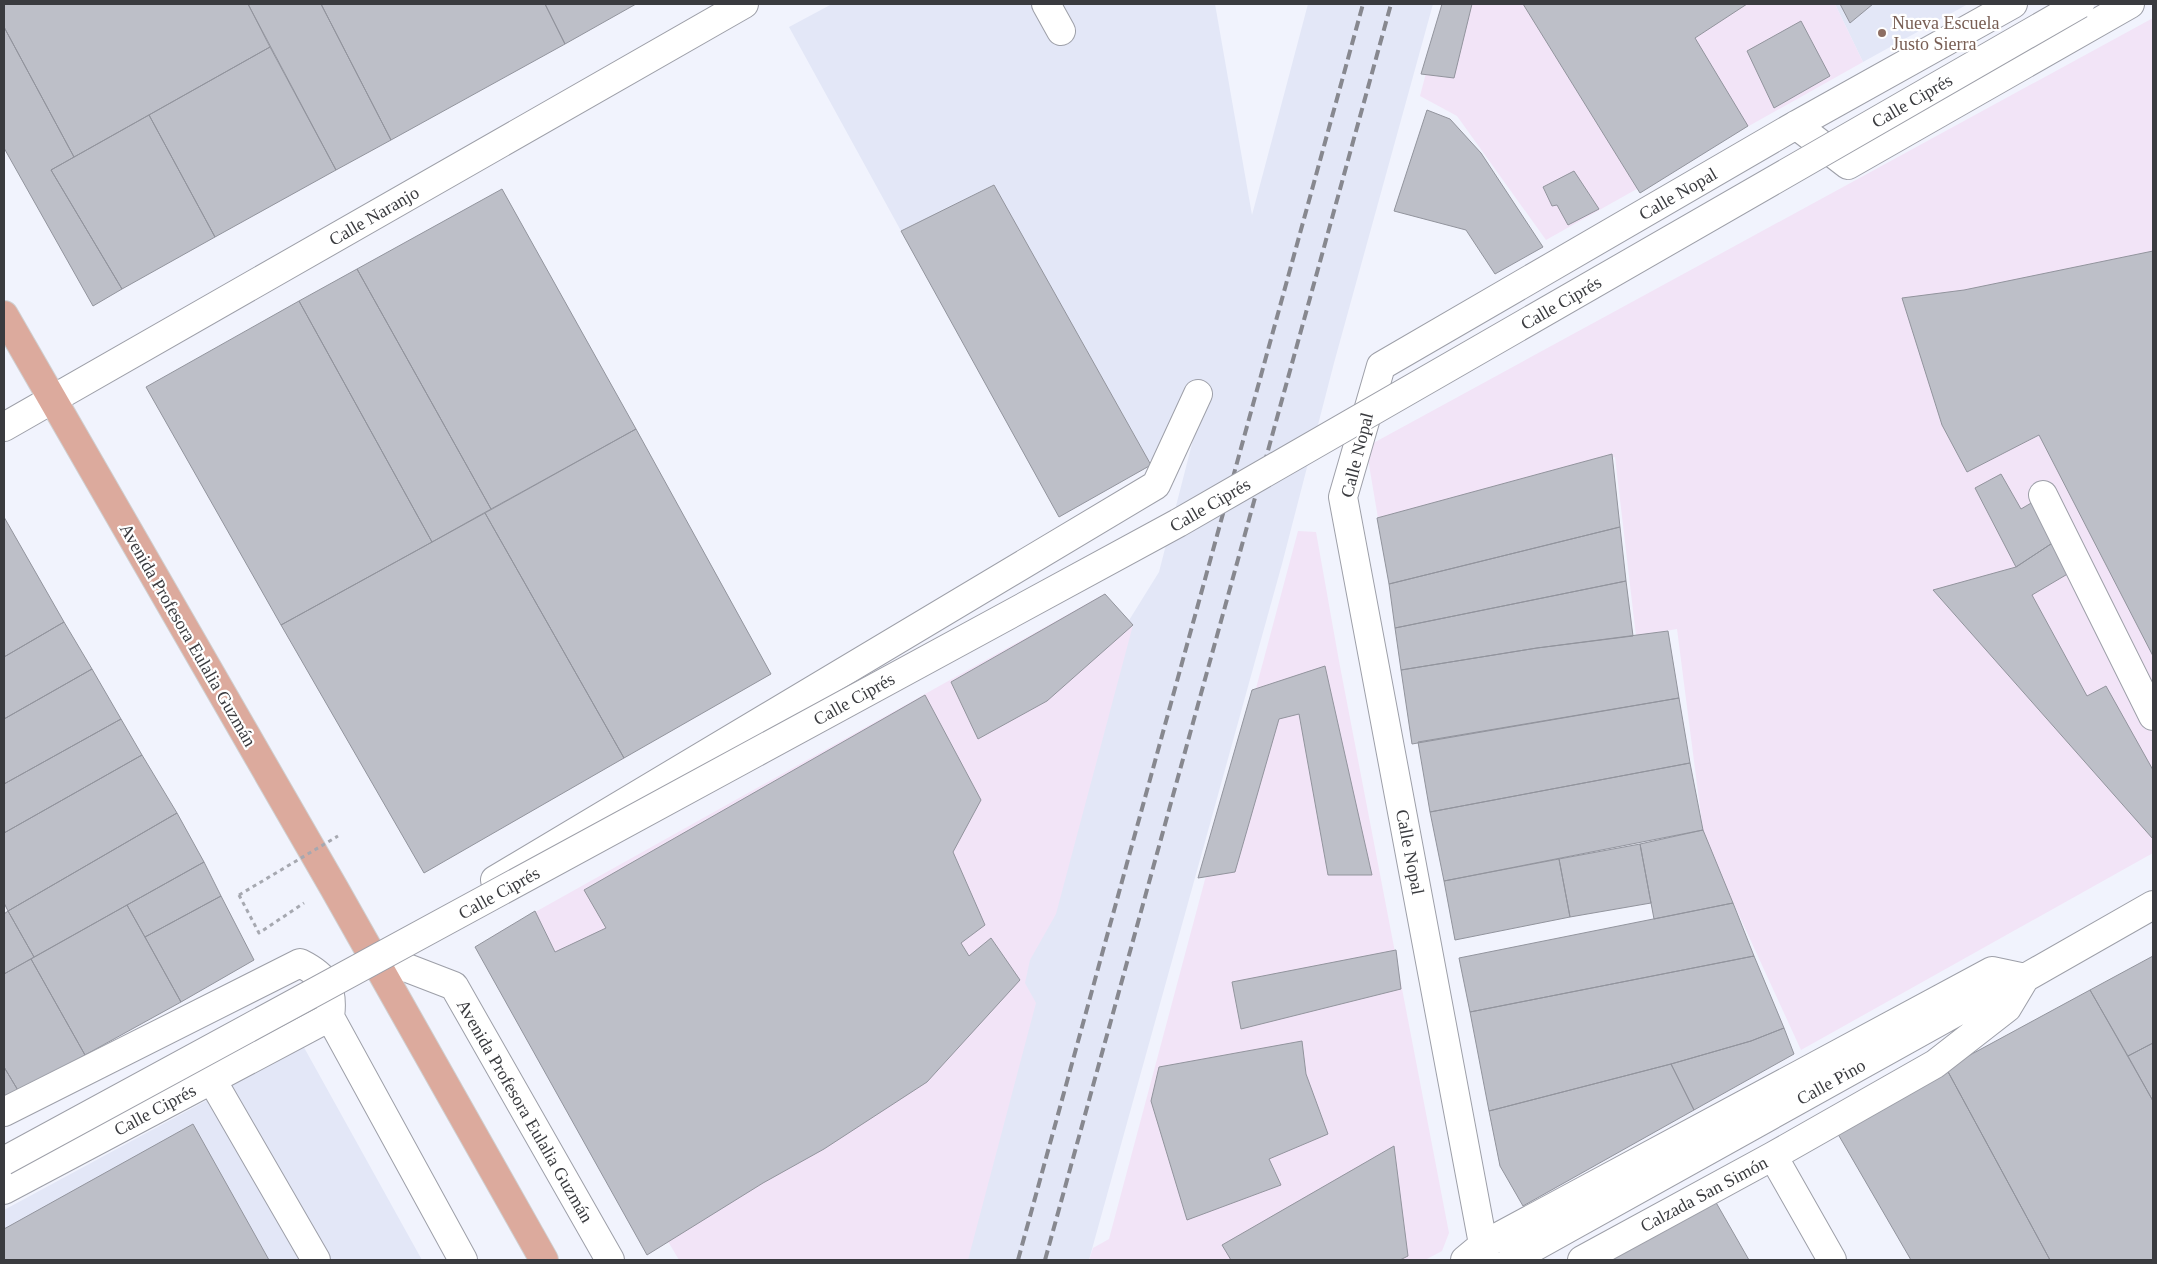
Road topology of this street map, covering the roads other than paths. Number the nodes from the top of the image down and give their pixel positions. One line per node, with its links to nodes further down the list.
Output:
1 (744, 4): 10 (street, Calle Naranjo)
2 (1046, 4): 6 (street)
3 (2013, 4): 7 (street, Calle Nopal)
4 (2080, 4): 21 (street, Calle Ciprés, bridge)
5 (2130, 4): 7 (street)
6 (1062, 31)
7 (1796, 125): 23 (street, Calle Nopal)
8 (4, 315): 10 (main road, Avenida Profesora Eulalia Guzmán)
9 (1198, 394): 15 (street)
10 (52, 400): 11 (street, Calle Naranjo); 15 (main road, Avenida Profesora Eulalia Guzmán)
11 (4, 427)
12 (2043, 495): 13 (street)
13 (2153, 716)
14 (2153, 906): 16 (street, Calle Pino)
15 (371, 954): 26 (main road, Avenida Profesora Eulalia Guzmán); 27 (street, Avenida Profesora Eulalia Guzmán)
16 (2025, 978): 20 (street); 23 (street); 28 (street, Calle Pino)
17 (330, 1018): 18 (street, Calle Ciprés); 19 (street); 25 (street)
18 (212, 1080): 22 (street, Calle Ciprés); 24 (street)
19 (4, 1112)
20 (1773, 1156): 29 (street, Calzada San Simón); 30 (street, Calzada San Simón)
21 (4, 1162)
22 (4, 1190)
23 (1478, 1255)
24 (316, 1260)
25 (463, 1260)
26 (544, 1260)
27 (610, 1260)
28 (1511, 1260)
29 (1582, 1260)
30 (1832, 1260)

